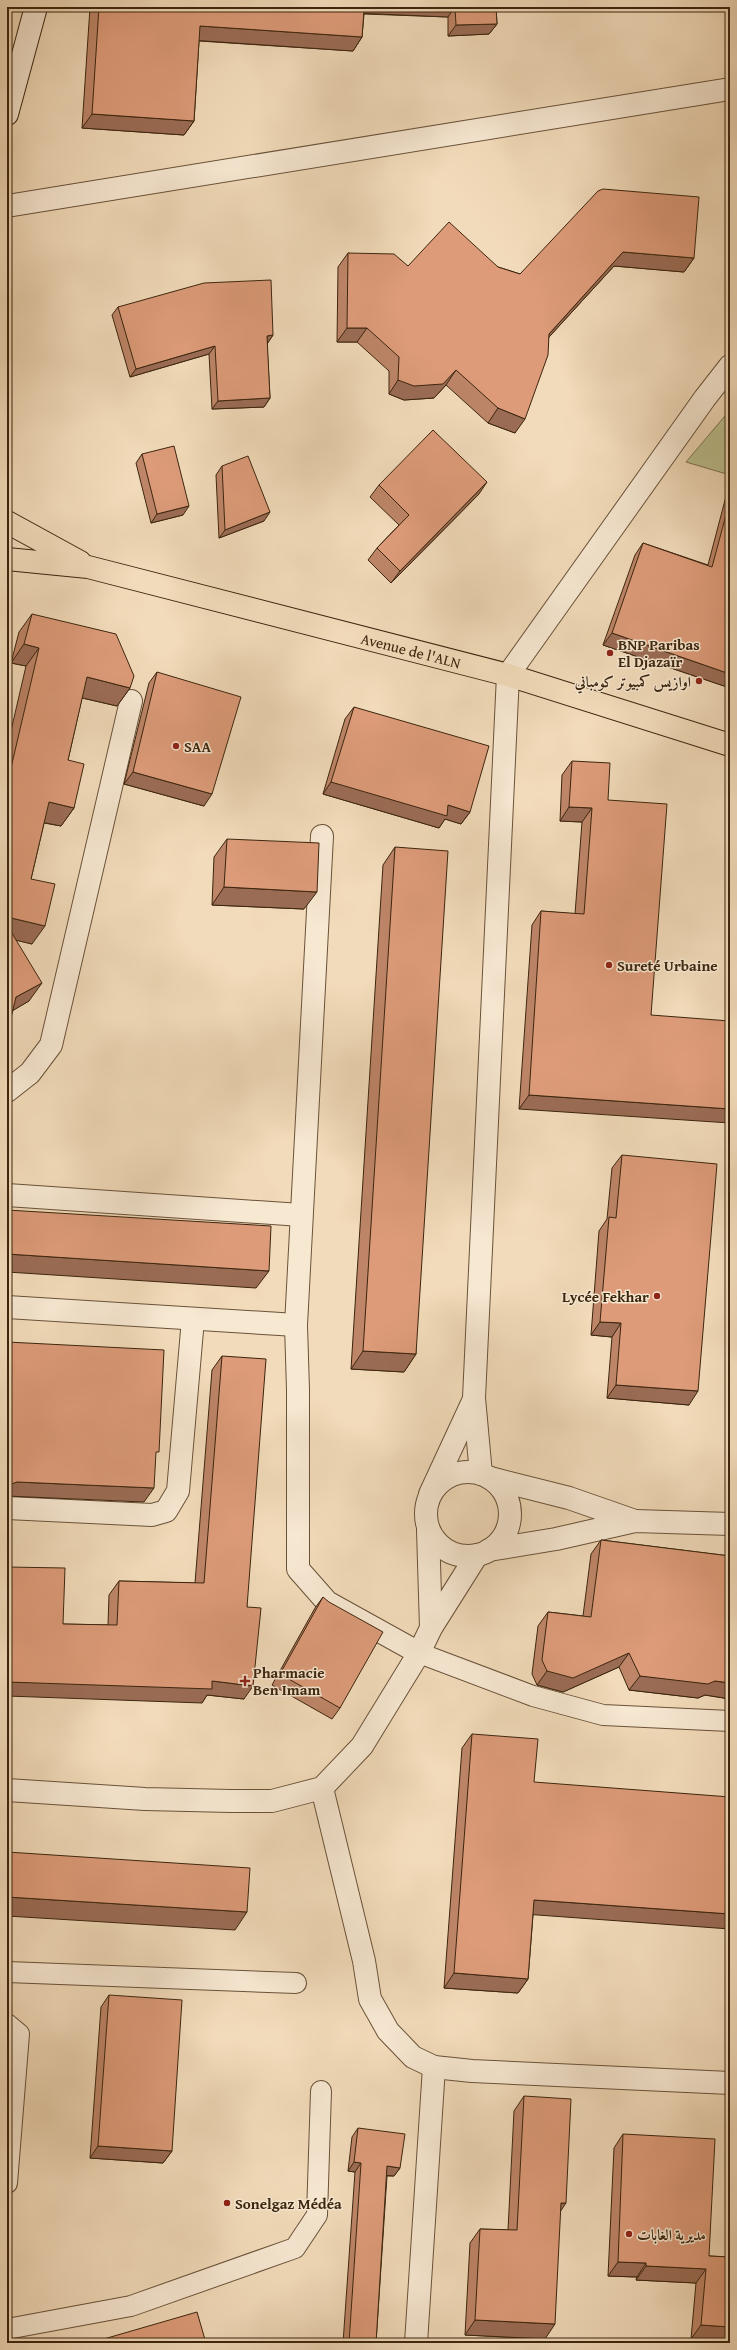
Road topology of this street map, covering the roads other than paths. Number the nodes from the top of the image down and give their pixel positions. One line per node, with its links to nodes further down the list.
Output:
1 (36, 7): 3 (street)
2 (730, 88): 4 (street)
3 (7, 114)
4 (7, 206)
5 (730, 366): 9 (street)
6 (7, 522): 8 (main road)
7 (7, 559): 8 (main road)
8 (88, 567): 9 (main road, Avenue de l'ALN)
9 (508, 675): 11 (main road, Avenue de l'ALN); 19 (street)
10 (131, 701): 13 (street)
11 (730, 745)
12 (322, 836): 15 (street)
13 (7, 1091)
14 (7, 1195): 15 (street)
15 (301, 1215): 18 (street)
16 (7, 1307): 17 (street)
17 (193, 1319): 18 (street); 22 (street)
18 (296, 1325): 28 (street)
19 (474, 1398): 20 (street); 21 (street)
20 (485, 1476): 21 (street); 23 (street); 26 (street)
21 (430, 1494): 25 (street)
22 (7, 1508)
23 (635, 1521): 24 (street); 26 (street)
24 (730, 1524)
25 (428, 1530): 26 (street); 27 (street)
26 (483, 1553): 27 (street)
27 (431, 1628): 28 (street)
28 (419, 1653): 29 (lane); 30 (street)
29 (730, 1721)
30 (322, 1788): 31 (street); 35 (street)
31 (7, 1790)
32 (7, 1972): 33 (lane)
33 (296, 1983)
34 (7, 2024): 38 (lane)
35 (434, 2067): 36 (street); 40 (street)
36 (730, 2083)
37 (321, 2091): 39 (lane)
38 (7, 2183)
39 (7, 2329)
40 (416, 2343)

